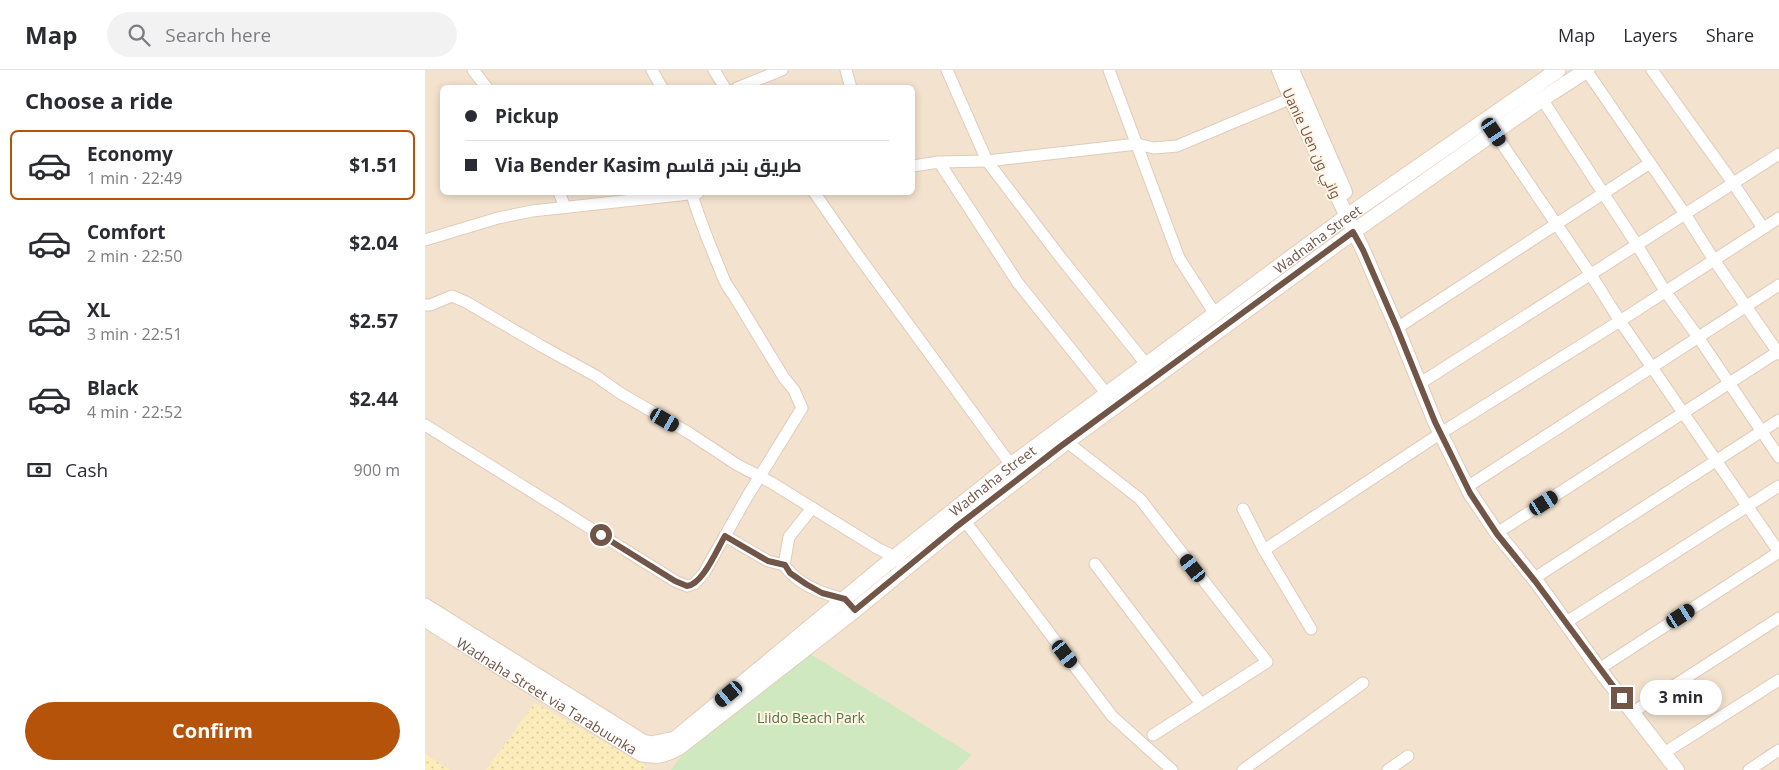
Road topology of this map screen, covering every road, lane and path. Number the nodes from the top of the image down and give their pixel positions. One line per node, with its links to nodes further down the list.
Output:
1 (473, 70): 13 (street)
2 (652, 70): 14 (street)
3 (714, 70): 15 (street)
4 (782, 70): 16 (street)
5 (846, 70): 17 (street)
6 (947, 70): 23 (street)
7 (1109, 70): 21 (street)
8 (1279, 70): 18 (street, Uanie Uen واني ون)
9 (1292, 70): 18 (street, Uanie Uen واني ون)
10 (1558, 70): 34 (main road, Wadnaha Street)
11 (1587, 70): 19 (main road, Wadnaha Street via Tarabuunka); 25 (street)
12 (1652, 70): 27 (street)
13 (485, 85)
14 (661, 85)
15 (723, 85)
16 (744, 85)
17 (850, 85)
18 (1296, 97): 21 (street); 34 (street, Uanie Uen واني ون)
19 (1542, 99): 20 (main road, Wadnaha Street via Tarabuunka); 28 (street)
20 (1494, 132): 37 (street); 39 (main road, Wadnaha Street via Tarabuunka)
21 (1137, 144): 23 (street); 48 (street)
22 (1779, 154): 27 (street)
23 (987, 161): 24 (street); 53 (street)
24 (939, 162): 26 (street); 57 (street)
25 (1650, 163): 28 (street); 35 (street)
26 (915, 166)
27 (1733, 183): 35 (street); 38 (street)
28 (1603, 193): 37 (street); 41 (street)
29 (560, 195): 33 (street)
30 (676, 195): 33 (street)
31 (696, 195): 67 (street)
32 (816, 195): 66 (street)
33 (565, 207): 40 (street)
34 (1350, 214): 39 (street, Uanie Uen واني ون); 48 (main road, Wadnaha Street)
35 (1685, 214): 41 (street); 42 (street)
36 (1779, 218): 38 (street)
37 (1556, 224): 43 (street); 50 (street)
38 (1763, 228): 42 (street)
39 (1356, 230): 50 (street, Uanie Uen واني ون); 63 (main road, Wadnaha Street via Tarabuunka)
40 (425, 240)
41 (1637, 245): 43 (street); 45 (street)
42 (1713, 260): 45 (street); 47 (street)
43 (1591, 275): 49 (street); 56 (street)
44 (1779, 285): 47 (street)
45 (1665, 291): 49 (street); 51 (street)
46 (425, 305): 67 (street)
47 (1747, 306): 51 (street); 52 (street)
48 (1215, 314): 53 (main road, Wadnaha Street)
49 (1620, 321): 54 (street); 62 (street)
50 (1397, 328): 56 (street, Uanie Uen واني ون)
51 (1698, 337): 54 (street); 55 (street)
52 (1779, 352): 55 (street)
53 (1146, 364): 57 (main road, Wadnaha Street)
54 (1653, 367): 58 (street); 69 (street)
55 (1729, 383): 58 (street); 61 (street)
56 (1419, 384): 62 (street, Uanie Uen واني ون)
57 (1106, 394): 66 (main road, Wadnaha Street)
58 (1684, 412): 65 (street); 74 (street)
59 (1779, 420): 61 (street)
60 (425, 424): 75 (street)
61 (1761, 431): 64 (street); 65 (street)
62 (1441, 433): 69 (street, Uanie Uen واني ون); 76 (street)
63 (1067, 442): 73 (main road, Wadnaha Street via Tarabuunka); 92 (street)
64 (1779, 457)
65 (1717, 460): 70 (street); 82 (street)
66 (1011, 465): 78 (main road, Wadnaha Street)
67 (759, 477): 71 (street); 75 (street)
68 (1779, 486): 70 (street)
69 (1467, 487): 74 (street, Uanie Uen واني ون)
70 (1747, 506): 77 (street); 87 (street)
71 (812, 508): 78 (street); 80 (street)
72 (1243, 509): 76 (street)
73 (965, 521): 81 (main road, Wadnaha Street via Tarabuunka); 98 (street)
74 (1497, 534): 82 (street, Uanie Uen واني ون)
75 (725, 536): 80 (street)
76 (1264, 550): 88 (street)
77 (1779, 552): 89 (street)
78 (895, 557): 81 (street); 83 (main road, Wadnaha Street)
79 (1095, 564): 92 (street)
80 (785, 565): 83 (street)
81 (905, 569): 83 (main road, Wadnaha Street via Tarabuunka)
82 (1533, 578): 87 (street, Uanie Uen واني ون)
83 (850, 604): 84 (main road, Wadnaha Street); 86 (main road, Wadnaha Street via Tarabuunka)
84 (425, 606)
85 (1779, 618): 93 (street)
86 (425, 619)
87 (1565, 623): 89 (street, Uanie Uen واني ون)
88 (1311, 629)
89 (1599, 670): 93 (street, Uanie Uen واني ون)
90 (1779, 680): 96 (street)
91 (1363, 683): 99 (street)
92 (1201, 704): 94 (street)
93 (1633, 712): 96 (street, Uanie Uen واني ون)
94 (1153, 735)
95 (1779, 750): 102 (street)
96 (1664, 753): 101 (street, Uanie Uen واني ون)
97 (1408, 756): 100 (street)
98 (1172, 770)
99 (1243, 770)
100 (1388, 770)
101 (1677, 770)
102 (1749, 770)

